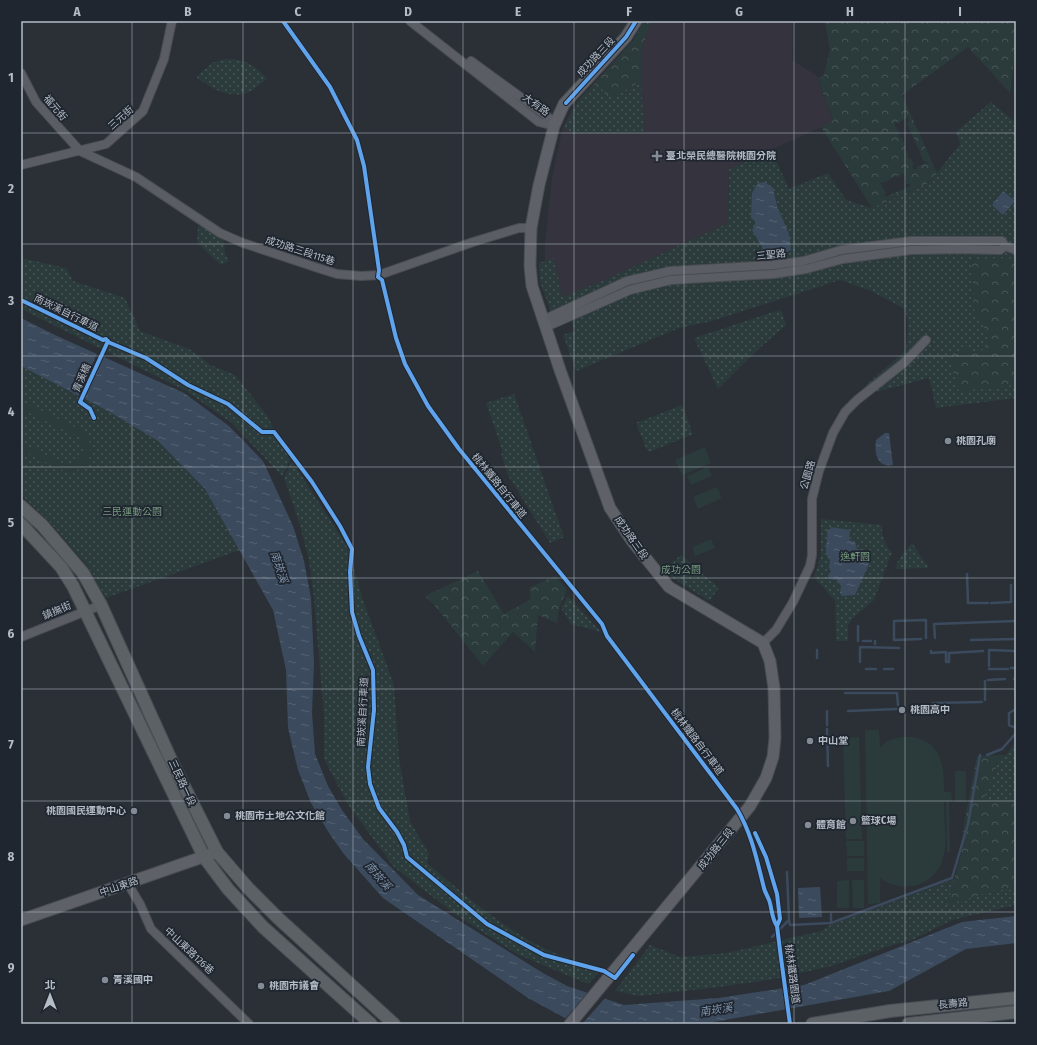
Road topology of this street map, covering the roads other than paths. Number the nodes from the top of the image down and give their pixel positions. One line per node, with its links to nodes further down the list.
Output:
1 (172, 21): 7 (street, 三元街)
2 (410, 21): 6 (street, 大有路)
3 (418, 21): 6 (street, 大有路)
4 (636, 21): 6 (street, 成功路三段)
5 (21, 73): 7 (street, 福元街)
6 (554, 126): 9 (street, 成功路三段)
7 (80, 151): 8 (street, 三元街); 9 (street, 成功路三段115巷)
8 (21, 165)
9 (531, 228): 11 (street, 成功路三段)
10 (1016, 250): 11 (street, 三聖路)
11 (544, 323): 18 (street, 成功路三段)
12 (926, 340): 18 (street, 公園路)
13 (21, 506): 15 (main road, 三民路一段)
14 (21, 524): 16 (main road, 三民路一段)
15 (101, 605): 16 (street, 鎮撫街); 19 (main road, 三民路一段)
16 (86, 609): 17 (street, 鎮撫街); 20 (main road, 三民路一段)
17 (21, 637)
18 (763, 643): 30 (street, 成功路三段)
19 (217, 852): 20 (street, 中山東路); 23 (main road, 三民路一段)
20 (204, 857): 21 (street, 中山東路); 24 (main road, 三民路一段)
21 (128, 884): 22 (street, 中山東路); 27 (street, 中山東路126巷)
22 (21, 920)
23 (343, 978): 24 (main road); 29 (main road, 三民路一段)
24 (331, 989): 28 (main road, 三民路一段)
25 (1016, 998): 31 (main road, 長壽路)
26 (1016, 1012): 32 (main road, 長壽路)
27 (249, 1024)
28 (371, 1024)
29 (394, 1024)
30 (570, 1024)
31 (812, 1024)
32 (908, 1024)

